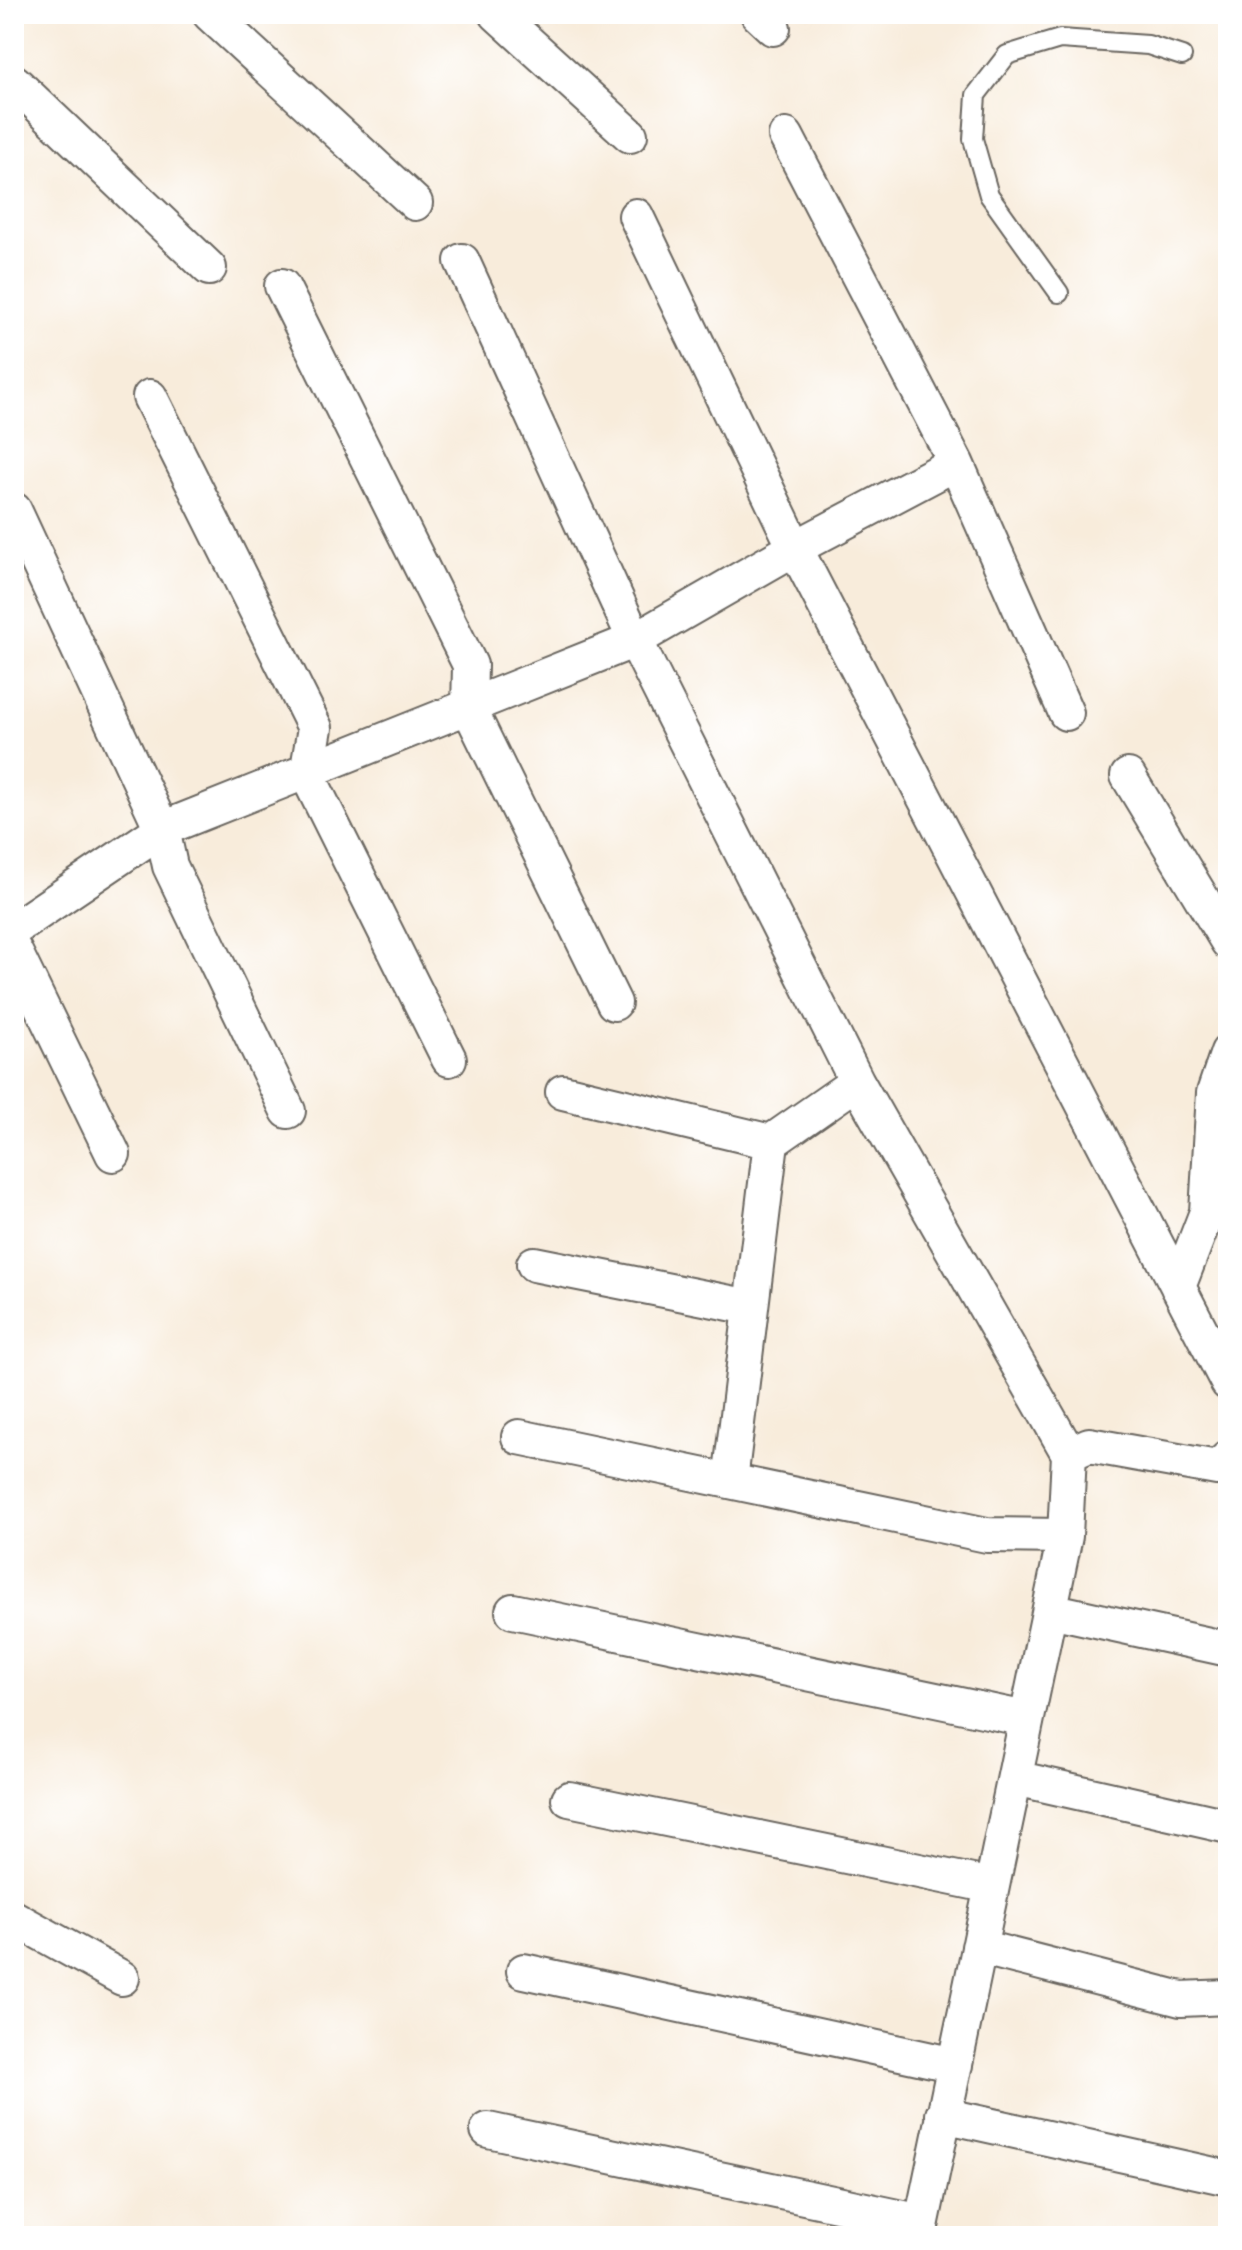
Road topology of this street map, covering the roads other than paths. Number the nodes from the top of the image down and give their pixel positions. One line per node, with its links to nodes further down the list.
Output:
1 (210, 14): 7 (street)
2 (497, 14): 5 (street)
3 (1182, 56): 12 (lane)
4 (14, 82): 10 (street)
5 (630, 135)
6 (786, 136): 14 (street)
7 (415, 203)
8 (636, 216): 16 (street)
9 (462, 261): 17 (street)
10 (209, 268)
11 (282, 286): 18 (street)
12 (1059, 293)
13 (150, 397): 20 (street)
14 (956, 463): 16 (street); 19 (street)
15 (14, 510): 22 (street)
16 (795, 548): 17 (street); 35 (street)
17 (635, 640): 18 (street); 29 (street)
18 (469, 708): 20 (street); 26 (street)
19 (1066, 713)
20 (307, 774): 22 (street); 28 (street)
21 (1128, 776): 24 (street)
22 (162, 829): 23 (street); 31 (street)
23 (14, 929)
24 (1228, 942)
25 (14, 950): 33 (street)
26 (614, 1003)
27 (1228, 1052): 35 (street)
28 (449, 1059)
29 (857, 1082): 32 (street); 39 (street)
30 (563, 1092): 32 (street)
31 (288, 1111)
32 (771, 1142): 36 (street)
33 (113, 1154)
34 (534, 1264): 36 (street)
35 (1178, 1287): 37 (street)
36 (750, 1307): 41 (street)
37 (1228, 1383)
38 (519, 1437): 41 (street)
39 (1069, 1454): 40 (street); 42 (street)
40 (1228, 1458)
41 (730, 1481): 42 (street)
42 (1065, 1536): 43 (street)
43 (1050, 1610): 45 (street); 46 (street)
44 (513, 1611): 46 (street)
45 (1228, 1649)
46 (1026, 1719): 47 (street)
47 (1015, 1778): 49 (street); 50 (street)
48 (569, 1799): 50 (street)
49 (1228, 1826)
50 (992, 1886): 52 (street)
51 (14, 1918): 54 (street)
52 (979, 1947): 55 (street); 56 (street)
53 (524, 1971): 56 (street)
54 (122, 1978)
55 (1228, 1997)
56 (955, 2065): 57 (street)
57 (943, 2115): 59 (street); 60 (street)
58 (488, 2130): 60 (street)
59 (1228, 2178)
60 (920, 2229)

